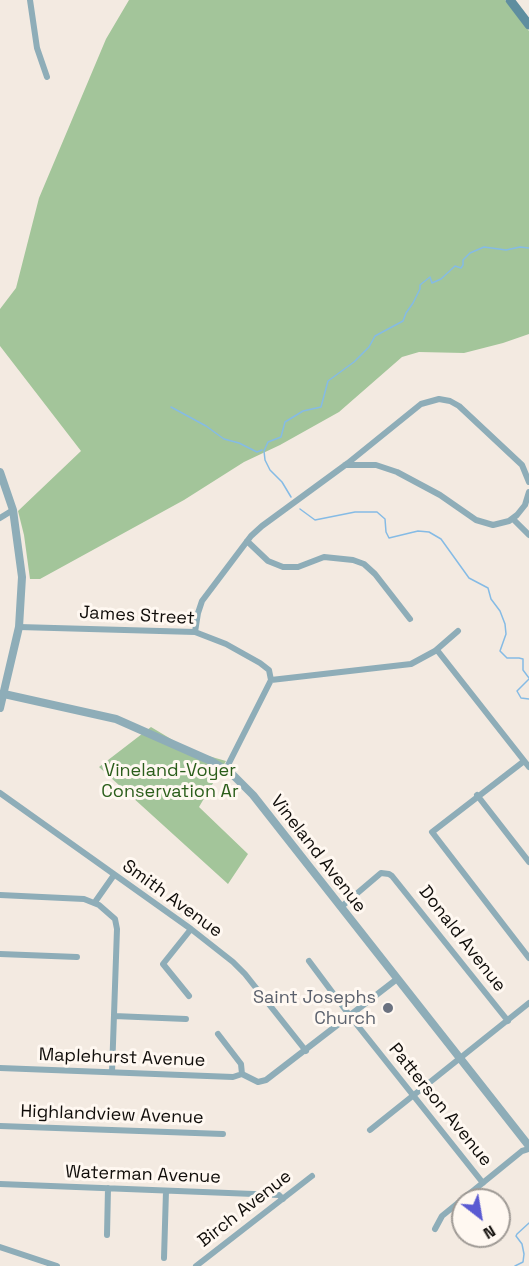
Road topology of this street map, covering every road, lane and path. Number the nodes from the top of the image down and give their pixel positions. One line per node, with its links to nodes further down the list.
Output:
1 (30, 0): 4 (street)
2 (510, 0): 3 (main road)
3 (529, 25)
4 (47, 77)
5 (344, 465): 7 (street); 11 (street); 13 (street)
6 (0, 472): 9 (street)
7 (529, 482)
8 (529, 492): 11 (street)
9 (13, 510): 10 (street); 15 (street)
10 (0, 518)
11 (513, 519): 12 (street)
12 (529, 535)
13 (248, 541): 14 (street); 17 (street)
14 (410, 619)
15 (19, 627): 17 (street, James Street); 20 (street)
16 (458, 631): 18 (street)
17 (195, 632): 19 (street, James Street)
18 (437, 650): 19 (street); 22 (street)
19 (271, 680): 24 (street)
20 (4, 694): 21 (street); 24 (street, Vineland Avenue)
21 (0, 708)
22 (524, 761): 23 (street); 26 (street)
23 (529, 767)
24 (226, 769): 31 (street, Vineland Avenue)
25 (0, 793): 28 (street, Smith Avenue)
26 (477, 795): 27 (street); 35 (street)
27 (529, 862)
28 (114, 875): 30 (street); 32 (street, Smith Avenue)
29 (0, 895): 30 (street)
30 (95, 902): 40 (street)
31 (341, 907): 37 (street, Vineland Avenue); 43 (street, Donald Avenue)
32 (191, 929): 38 (street); 45 (street, Smith Avenue)
33 (0, 954): 34 (street)
34 (76, 957)
35 (529, 958)
36 (309, 960): 41 (street, Patterson Avenue)
37 (397, 979): 41 (street); 46 (street, Vineland Avenue)
38 (189, 996)
39 (529, 1004): 43 (street)
40 (114, 1016): 42 (street); 48 (street)
41 (350, 1016): 45 (street); 50 (street, Patterson Avenue)
42 (186, 1019)
43 (508, 1021): 46 (street)
44 (218, 1034): 49 (street)
45 (306, 1051): 49 (street, Maplehurst Avenue)
46 (460, 1059): 50 (street); 54 (street, Vineland Avenue)
47 (0, 1068): 48 (street, Maplehurst Avenue)
48 (112, 1072): 49 (street, Maplehurst Avenue)
49 (242, 1074)
50 (413, 1095): 52 (street); 56 (street, Patterson Avenue)
51 (0, 1126): 53 (street, Highlandview Avenue)
52 (370, 1130)
53 (223, 1134)
54 (529, 1148): 56 (street)
55 (312, 1176): 60 (street, Birch Avenue)
56 (483, 1183): 61 (street)
57 (0, 1184): 58 (street, Waterman Avenue)
58 (108, 1188): 59 (street, Waterman Avenue); 62 (street)
59 (166, 1191): 60 (street, Waterman Avenue); 64 (street)
60 (283, 1198): 66 (street, Birch Avenue)
61 (435, 1228)
62 (107, 1235)
63 (0, 1247): 65 (street)
64 (164, 1258)
65 (57, 1266)
66 (196, 1266)

